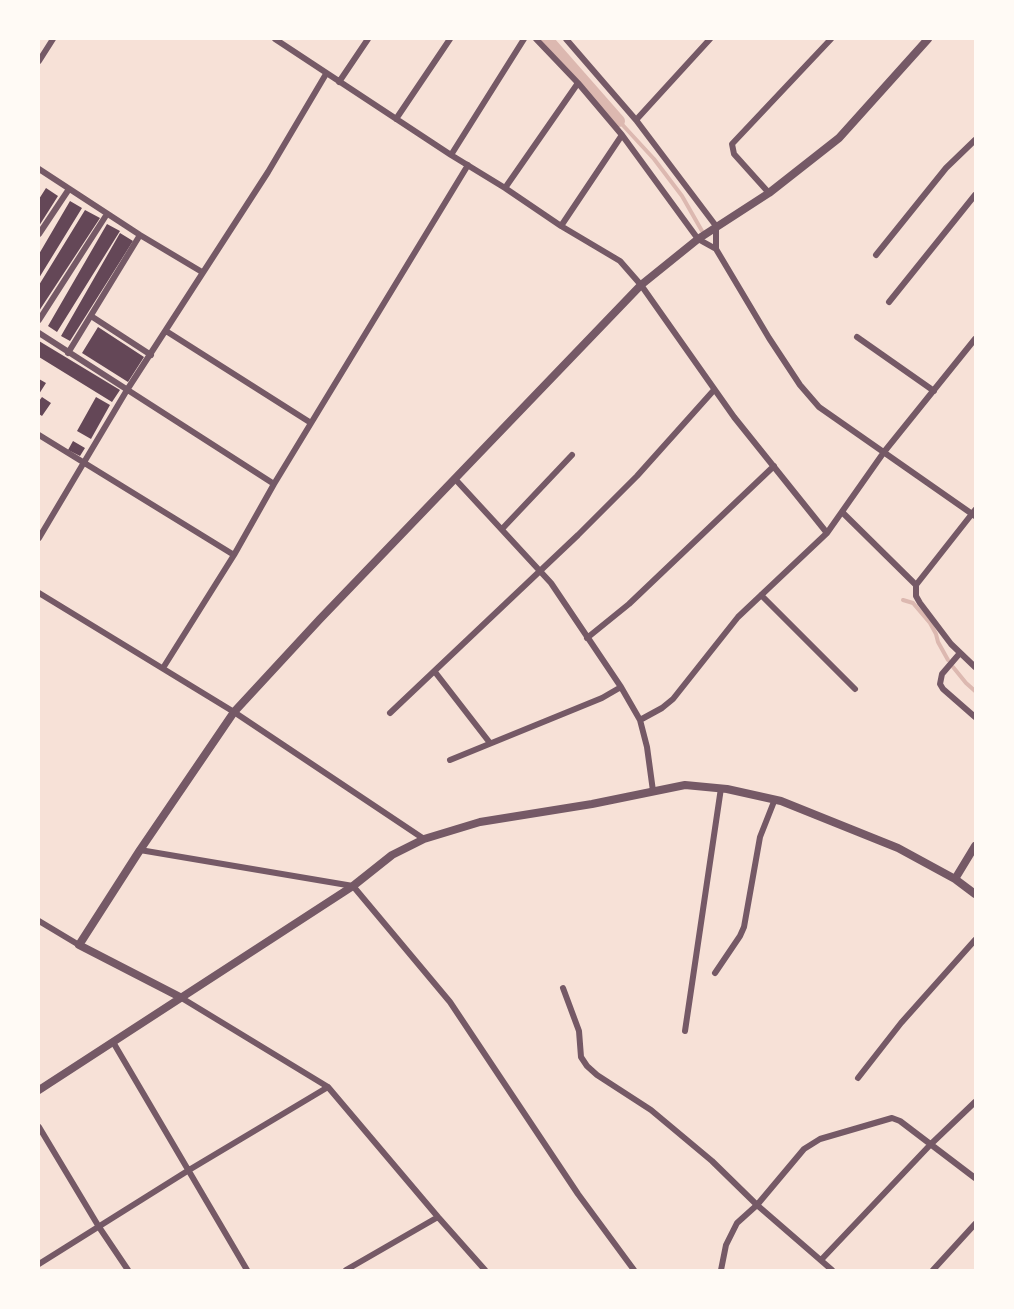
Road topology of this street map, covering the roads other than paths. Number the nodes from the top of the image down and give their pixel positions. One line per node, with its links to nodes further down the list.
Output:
1 (53, 39): 13 (street)
2 (275, 39): 12 (street)
3 (290, 39): 12 (street)
4 (368, 39): 15 (street)
5 (450, 39): 17 (street)
6 (524, 39): 21 (street)
7 (536, 39): 16 (street)
8 (566, 39): 18 (street)
9 (710, 39): 18 (street)
10 (831, 39): 26 (street)
11 (928, 39): 26 (street)
12 (285, 46): 14 (street)
13 (39, 62)
14 (326, 74): 15 (street); 36 (street)
15 (339, 82): 17 (street)
16 (578, 82): 19 (street); 24 (street)
17 (396, 119): 21 (street)
18 (636, 120): 30 (street)
19 (622, 135): 29 (street); 33 (street)
20 (975, 140): 35 (street)
21 (451, 155): 22 (street)
22 (468, 165): 24 (street); 50 (street)
23 (39, 169): 25 (street)
24 (506, 188): 29 (street)
25 (69, 189): 28 (street); 31 (street)
26 (769, 193): 30 (street)
27 (975, 195): 38 (street)
28 (107, 214): 32 (street); 40 (street)
29 (561, 226): 37 (street)
30 (716, 226): 33 (street); 34 (street)
31 (39, 234)
32 (140, 235): 36 (street); 39 (street)
33 (698, 239): 34 (street); 37 (street)
34 (716, 249): 52 (street)
35 (876, 255)
36 (202, 272): 41 (street)
37 (642, 285): 48 (street); 56 (street)
38 (889, 302)
39 (91, 316): 45 (street); 46 (street)
40 (39, 320)
41 (166, 331): 46 (street); 50 (street)
42 (39, 333): 45 (street)
43 (856, 338): 49 (street)
44 (975, 339): 49 (street)
45 (68, 353): 47 (street)
46 (151, 355): 47 (street)
47 (127, 390): 54 (street); 57 (street)
48 (714, 390): 55 (street); 64 (street)
49 (934, 391): 52 (street)
50 (311, 423): 57 (street)
51 (39, 435): 54 (street)
52 (884, 452): 58 (street); 59 (street)
53 (572, 455): 60 (street)
54 (84, 464): 62 (street); 63 (street)
55 (774, 466): 61 (street); 68 (street)
56 (456, 480): 60 (street); 75 (street)
57 (274, 484): 63 (street)
58 (842, 512): 61 (street); 65 (street)
59 (974, 513): 65 (street)
60 (502, 529): 64 (street)
61 (827, 533): 67 (street)
62 (39, 538)
63 (234, 555): 71 (street)
64 (541, 571): 68 (street); 72 (street)
65 (916, 585): 69 (street)
66 (39, 593): 71 (street)
67 (760, 595): 74 (street); 78 (street)
68 (587, 638): 73 (street)
69 (960, 653): 70 (street); 77 (street)
70 (975, 667)
71 (163, 668): 75 (street)
72 (435, 672): 76 (street); 79 (street)
73 (621, 687): 78 (street); 79 (street)
74 (855, 688)
75 (234, 712): 84 (street); 86 (street)
76 (390, 713)
77 (975, 717)
78 (640, 720): 82 (street)
79 (490, 743): 80 (street)
80 (450, 760)
81 (721, 788): 82 (street); 83 (street); 96 (street)
82 (653, 790): 84 (street)
83 (775, 799): 87 (street); 93 (street)
84 (424, 839): 88 (street)
85 (975, 846): 87 (street)
86 (140, 850): 88 (street); 92 (street)
87 (955, 879): 89 (street)
88 (353, 886): 95 (street); 116 (street)
89 (975, 894)
90 (39, 921): 92 (street)
91 (975, 940): 98 (street)
92 (79, 945): 95 (street)
93 (715, 972)
94 (563, 988): 106 (street)
95 (180, 997): 97 (street); 99 (street)
96 (685, 1031)
97 (113, 1042): 100 (street); 104 (street)
98 (858, 1078)
99 (328, 1087): 104 (street); 107 (street)
100 (39, 1090)
101 (975, 1102): 103 (street)
102 (39, 1127): 109 (street)
103 (931, 1144): 105 (street); 106 (street); 110 (street)
104 (189, 1170): 109 (street); 113 (street)
105 (975, 1178)
106 (758, 1205): 110 (street); 117 (street)
107 (438, 1217): 114 (street); 115 (street)
108 (975, 1224): 119 (street)
109 (99, 1227): 111 (street); 112 (street)
110 (821, 1260): 118 (street)
111 (39, 1264)
112 (128, 1270)
113 (247, 1270)
114 (346, 1270)
115 (486, 1270)
116 (634, 1270)
117 (721, 1270)
118 (832, 1270)
119 (933, 1270)

